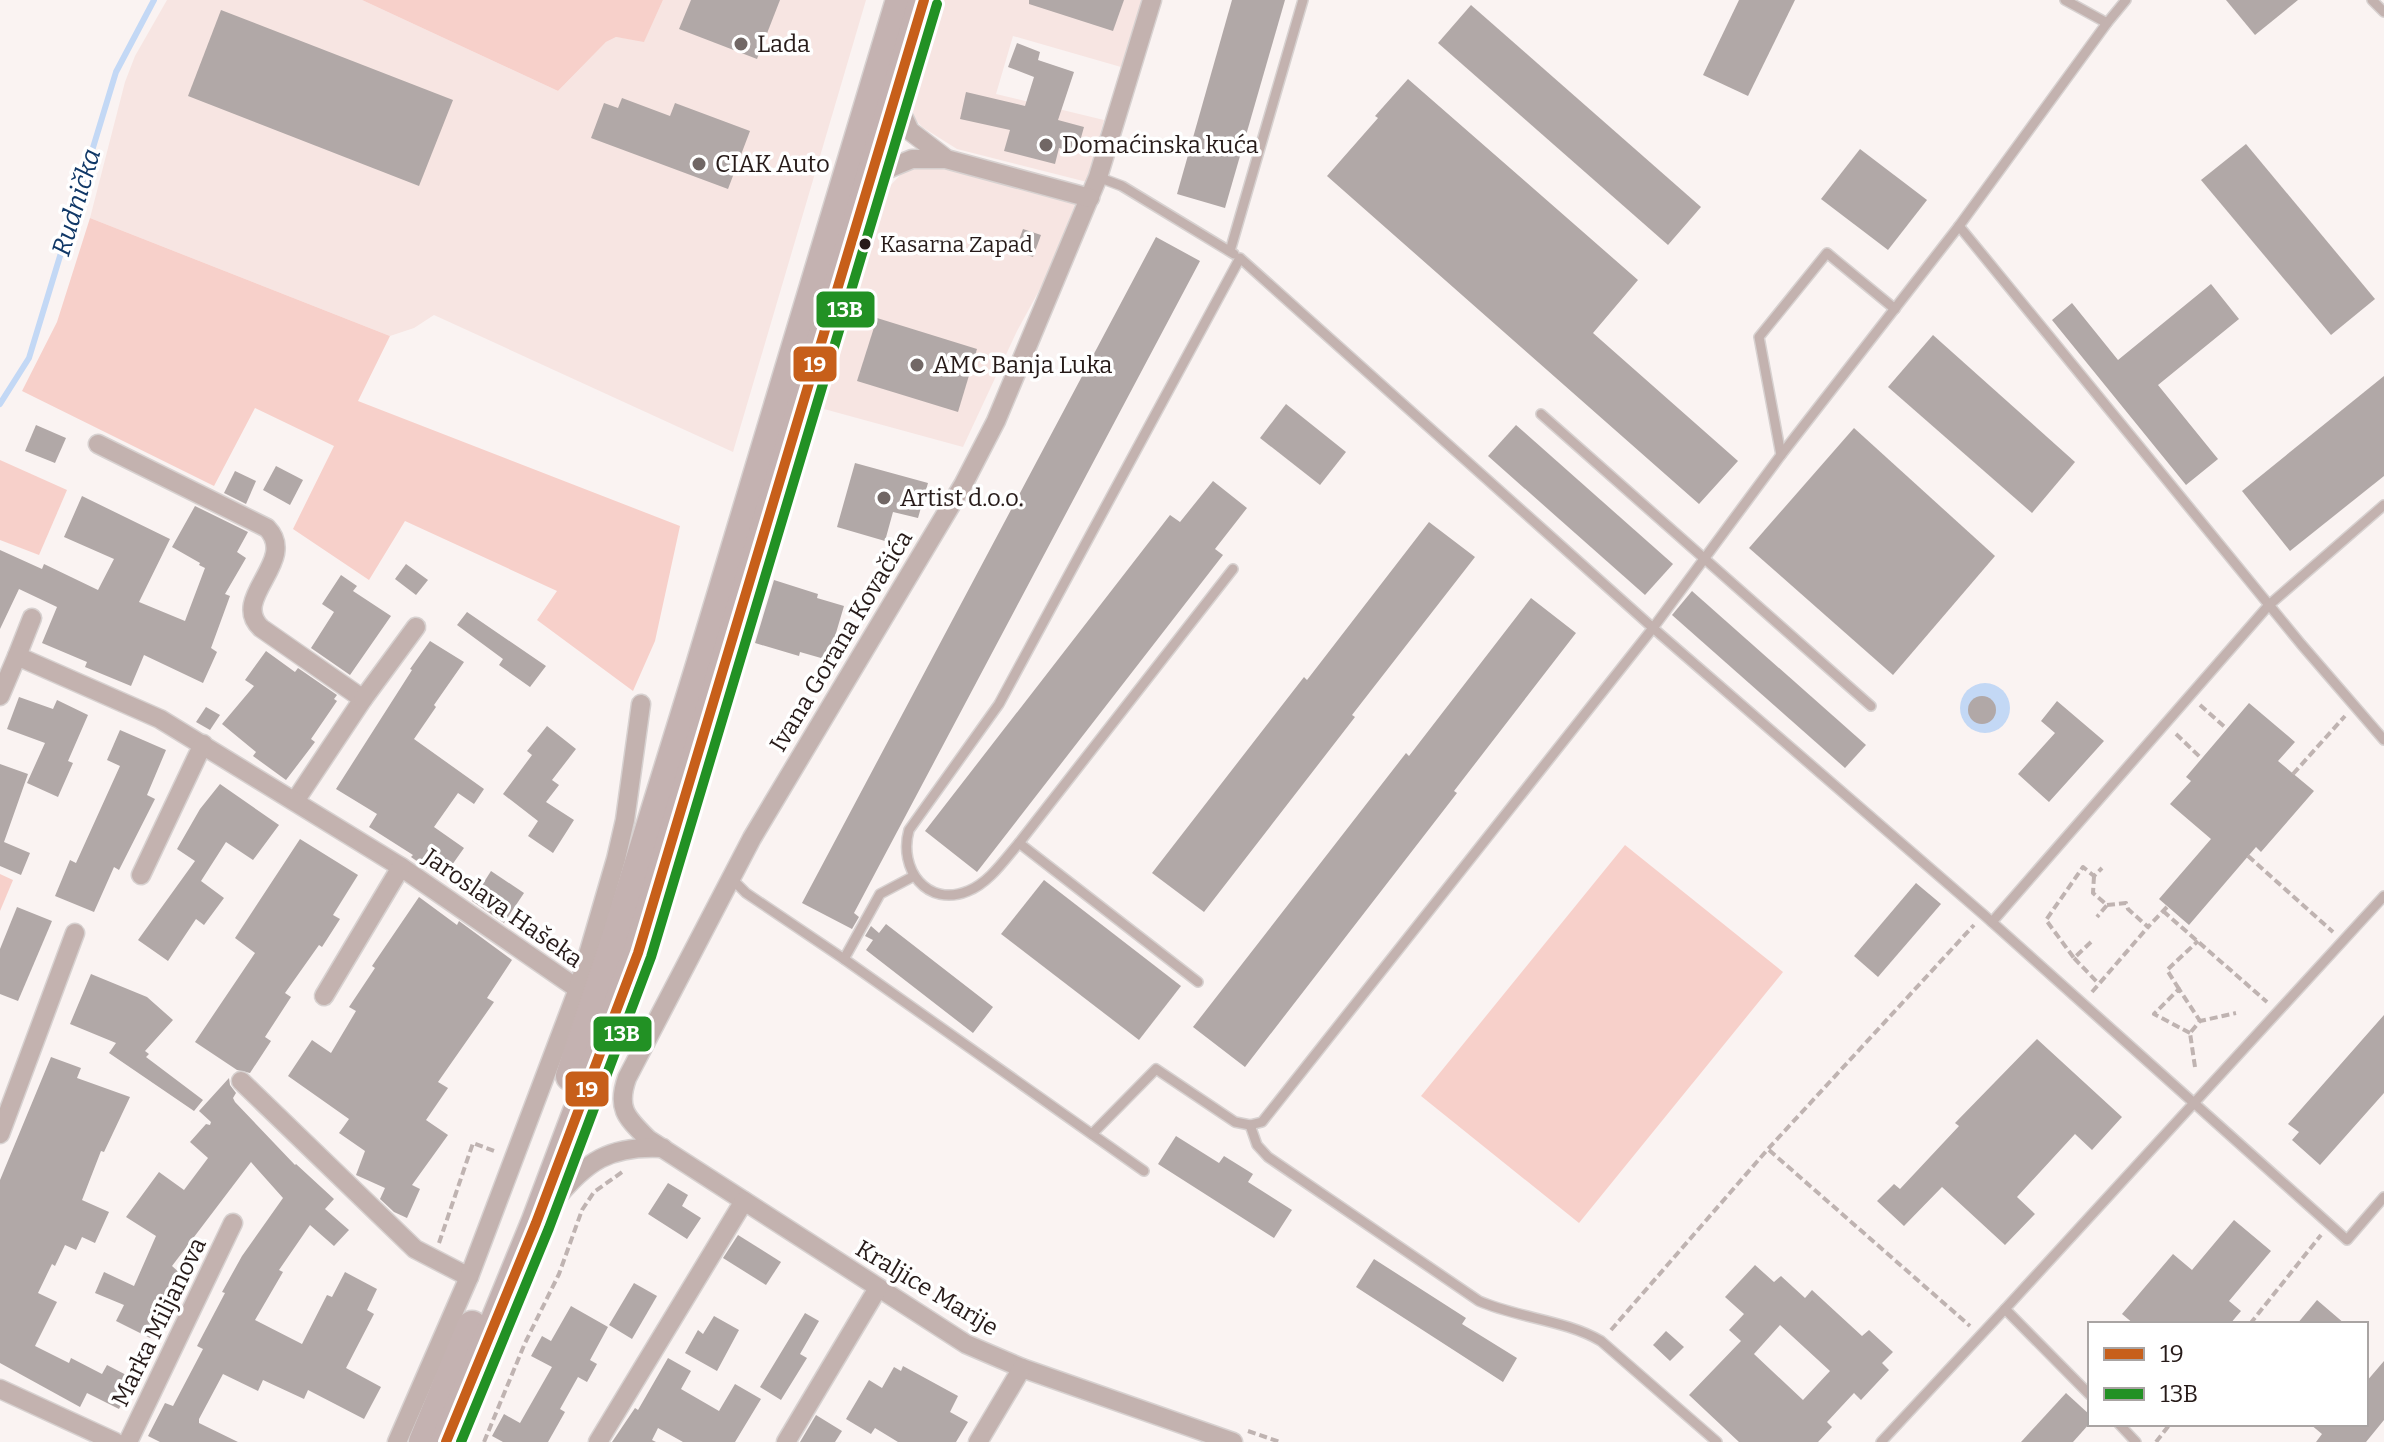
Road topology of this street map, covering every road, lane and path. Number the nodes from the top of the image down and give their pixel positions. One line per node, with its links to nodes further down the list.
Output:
1 (901, 0): 104 (main road)
2 (924, 0): 10 (main road)
3 (1152, 0): 13 (street, Ivana Gorana Kovačića)
4 (1303, 0): 16 (lane)
5 (2065, 0): 9 (lane)
6 (2126, 0): 9 (lane)
7 (2372, 0): 8 (lane)
8 (2384, 12)
9 (2107, 23): 15 (lane)
10 (894, 95): 11 (street); 12 (main road)
11 (946, 159): 12 (street); 14 (street)
12 (871, 176): 85 (main road)
13 (1098, 177): 14 (street, Ivana Gorana Kovačića); 16 (lane)
14 (1090, 198): 50 (street, Ivana Gorana Kovačića)
15 (1959, 226): 18 (lane); 25 (lane)
16 (1230, 251): 17 (lane)
17 (1240, 258): 28 (lane); 48 (lane)
18 (1895, 309): 21 (lane); 21 (lane)
19 (1541, 414): 23 (lane)
20 (98, 444): 32 (street)
21 (1781, 455): 23 (lane)
22 (2384, 505): 25 (lane)
23 (1704, 558): 28 (lane); 35 (lane)
24 (1233, 569): 43 (lane)
25 (2269, 605): 31 (lane); 34 (lane)
26 (32, 618): 29 (street)
27 (416, 627): 32 (street)
28 (1653, 628): 54 (lane); 75 (lane)
29 (17, 656): 30 (street); 39 (street, Jaroslava Hašeka)
30 (0, 696)
31 (2190, 696): 36 (lane); 37 (path)
32 (363, 699): 42 (street)
33 (641, 704): 64 (street)
34 (2354, 705): 38 (lane); 41 (path)
35 (1871, 706)
36 (2165, 724): 40 (path); 54 (lane)
37 (2227, 729)
38 (2384, 740)
39 (203, 744): 42 (street, Jaroslava Hašeka); 47 (street)
40 (2201, 758)
41 (2293, 774)
42 (295, 801): 45 (street, Jaroslava Hašeka)
43 (1019, 843): 48 (lane); 62 (lane)
44 (2248, 856): 58 (path)
45 (401, 867): 64 (street, Jaroslava Hašeka); 66 (street, Jaroslava Hašeka)
46 (2102, 868): 49 (path)
47 (141, 875)
48 (914, 876): 61 (lane)
49 (2094, 876): 52 (path); 60 (path)
50 (731, 878): 61 (lane); 78 (street, Ivana Gorana Kovačića)
51 (2384, 896): 58 (lane)
52 (2107, 905): 53 (path); 55 (path)
53 (2097, 917)
54 (1988, 918): 67 (lane); 79 (path)
55 (2148, 927): 57 (path); 63 (path)
56 (75, 933): 76 (street)
57 (2198, 941): 65 (path); 68 (path)
58 (2343, 941): 68 (lane)
59 (2091, 942): 60 (path)
60 (2074, 958): 63 (path)
61 (844, 959): 77 (lane)
62 (1198, 982)
63 (2099, 984): 67 (path)
64 (578, 989): 89 (street)
65 (2179, 989): 70 (path); 71 (path)
66 (324, 996)
67 (2082, 1003): 74 (lane)
68 (2278, 1011): 74 (lane)
69 (2236, 1013): 70 (path)
70 (2200, 1021): 71 (path)
71 (2190, 1033): 72 (path)
72 (2195, 1067)
73 (241, 1081): 89 (street)
74 (2194, 1103): 86 (lane); 91 (lane)
75 (1250, 1125): 77 (lane); 94 (lane)
76 (0, 1134)
77 (1092, 1134): 81 (lane)
78 (663, 1148): 83 (street, Kraljice Marije); 85 (street)
79 (1768, 1149): 93 (path); 94 (path)
80 (507, 1157): 88 (path)
81 (1144, 1171)
82 (2384, 1197): 86 (lane)
83 (744, 1201): 90 (street, Kraljice Marije); 107 (street)
84 (233, 1223): 102 (street, Marka Miljanova)
85 (536, 1223): 105 (main road)
86 (2330, 1225): 92 (path)
87 (575, 1232): 106 (path)
88 (437, 1251)
89 (469, 1277): 103 (street)
90 (878, 1288): 95 (street, Kraljice Marije); 108 (street)
91 (2005, 1309): 93 (lane); 97 (lane)
92 (2252, 1322)
93 (1981, 1336): 113 (lane)
94 (1601, 1341): 112 (lane)
95 (1022, 1368): 98 (street, Kraljice Marije); 109 (street)
96 (0, 1389): 101 (street, Marka Miljanova)
97 (2088, 1393)
98 (1186, 1425): 110 (street); 111 (street, Kraljice Marije)
99 (2121, 1426): 114 (lane)
100 (2168, 1426): 115 (path)
101 (115, 1442)
102 (128, 1442)
103 (397, 1442)
104 (424, 1442)
105 (446, 1442)
106 (484, 1442)
107 (598, 1442)
108 (786, 1442)
109 (978, 1442)
110 (1175, 1442)
111 (1233, 1442)
112 (1717, 1442)
113 (1881, 1442)
114 (2136, 1442)
115 (2156, 1442)

